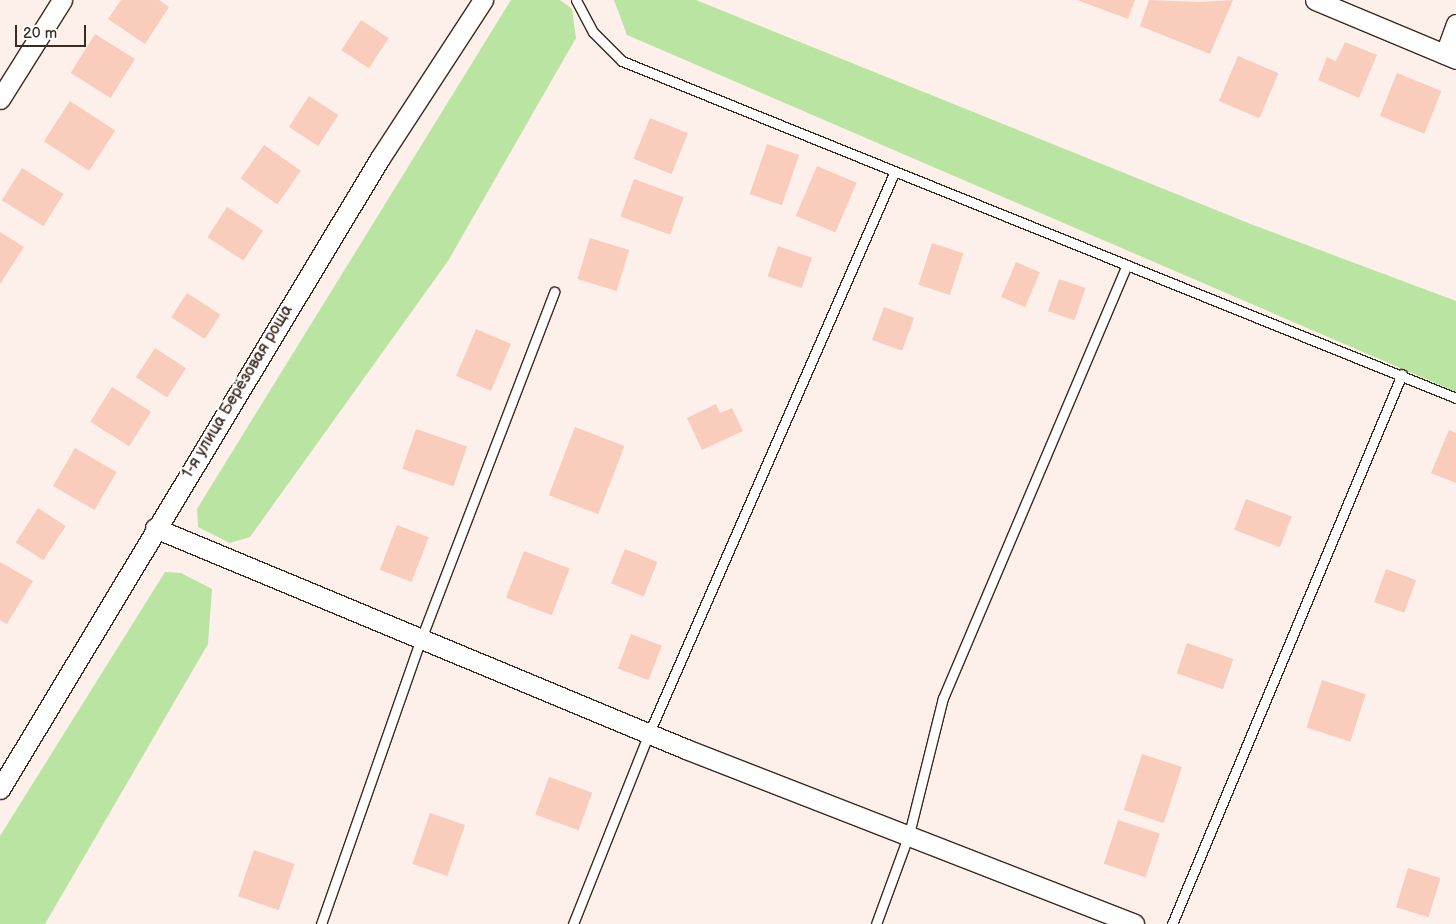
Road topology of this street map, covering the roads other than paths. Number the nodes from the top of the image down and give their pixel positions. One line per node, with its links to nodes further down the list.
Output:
1 (62, 0): 7 (street)
2 (482, 0): 13 (street, 1-я улица Берёзовая роща)
3 (576, 0): 8 (lane)
4 (1315, 0): 6 (street)
5 (1456, 24): 6 (street)
6 (1451, 56)
7 (0, 99)
8 (894, 173): 9 (lane); 15 (lane)
9 (1126, 267): 11 (lane); 17 (lane)
10 (554, 292): 14 (lane)
11 (1402, 374): 12 (lane); 22 (lane)
12 (1456, 398)
13 (155, 528): 14 (street); 16 (street, 1-я улица Берёзовая роща)
14 (421, 639): 15 (street); 18 (lane)
15 (648, 734): 17 (street); 19 (lane)
16 (0, 789)
17 (909, 834): 20 (lane); 21 (street)
18 (321, 924)
19 (573, 924)
20 (876, 924)
21 (1134, 924)
22 (1172, 924)

